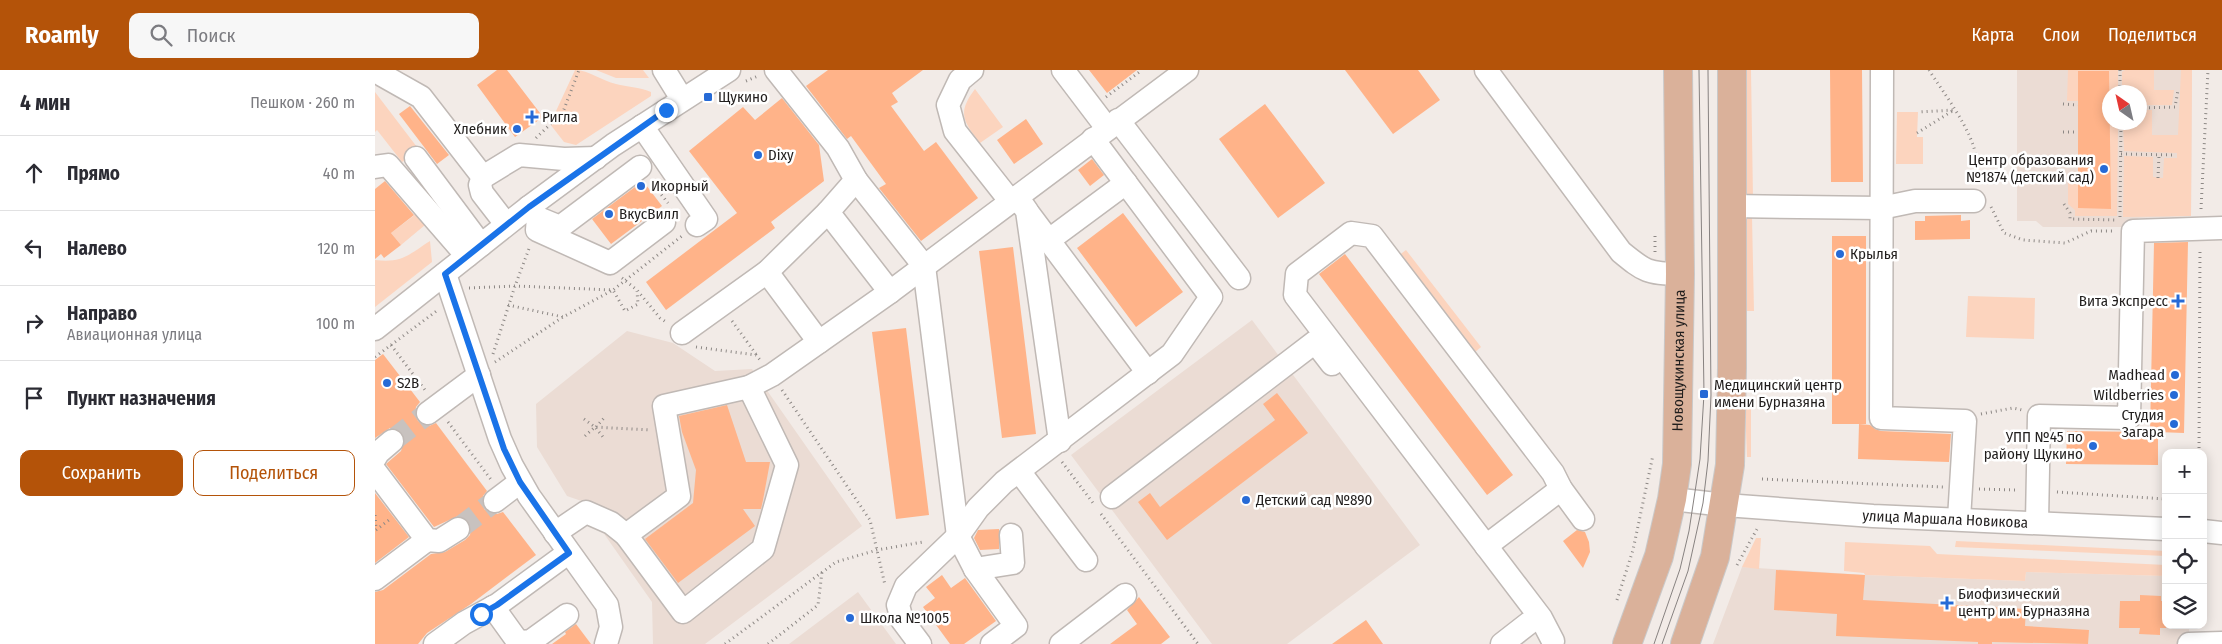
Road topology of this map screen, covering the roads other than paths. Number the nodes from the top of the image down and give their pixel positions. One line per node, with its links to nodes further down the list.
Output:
1 (407, 70): 12 (street)
2 (664, 70): 13 (street)
3 (729, 70): 13 (street)
4 (777, 70): 21 (street)
5 (972, 70): 24 (street)
6 (1063, 70): 15 (street)
7 (1187, 70): 15 (street)
8 (1486, 70): 38 (street)
9 (1678, 70): 38 (main road, Новощукинская улица)
10 (1732, 70): 25 (main road)
11 (1882, 70): 26 (street)
12 (379, 76): 20 (street)
13 (682, 99): 14 (street)
14 (642, 126): 17 (street); 29 (street)
15 (1106, 129): 22 (street); 24 (street); 39 (street)
16 (416, 158): 34 (street)
17 (596, 158): 20 (street); 30 (street)
18 (375, 167): 34 (street)
19 (637, 169): 30 (street)
20 (483, 177): 31 (street)
21 (856, 180): 27 (street); 35 (street)
22 (1125, 183): 33 (street); 44 (street)
23 (1971, 201): 26 (street)
24 (1018, 203): 33 (street); 35 (street); 49 (street)
25 (1731, 206): 26 (street); 56 (main road)
26 (1881, 208): 57 (street)
27 (828, 212): 36 (street); 40 (street)
28 (667, 214): 30 (street)
29 (707, 217)
30 (534, 218): 31 (street)
31 (506, 224): 34 (street)
32 (2222, 228): 59 (street)
33 (1049, 240): 44 (street)
34 (474, 250): 37 (street)
35 (923, 266): 40 (street); 67 (street)
36 (767, 272): 42 (street); 43 (street)
37 (445, 274): 41 (street); 45 (street)
38 (1667, 274): 55 (main road, Новощукинская улица)
39 (1239, 278)
40 (890, 292): 43 (street)
41 (375, 328)
42 (682, 333)
43 (819, 342): 46 (street)
44 (1148, 373): 49 (street)
45 (479, 375): 47 (street); 63 (street)
46 (749, 387): 65 (street); 65 (street)
47 (433, 410)
48 (391, 441): 50 (street)
49 (1055, 444): 52 (street)
50 (375, 458)
51 (375, 471): 68 (street)
52 (1019, 471): 67 (street); 71 (street)
53 (1561, 489): 58 (street); 69 (street); 69 (street)
54 (1112, 497): 77 (street)
55 (1672, 499): 56 (street, улица Маршала Новикова); 87 (main road, Новощукинская улица)
56 (1725, 505): 57 (street, улица Маршала Новикова); 79 (main road)
57 (1959, 518): 59 (street, улица Маршала Новикова)
58 (1583, 519)
59 (2037, 522): 61 (street, улица Маршала Новикова)
60 (458, 529): 68 (street)
61 (2162, 529)
62 (2207, 531): 64 (street)
63 (555, 533): 65 (street); 70 (street)
64 (2222, 533)
65 (626, 535)
66 (1011, 535): 72 (street)
67 (958, 536): 72 (street); 83 (street)
68 (427, 540): 73 (street)
69 (1486, 546): 78 (street)
70 (569, 553): 75 (street); 82 (street)
71 (1086, 560)
72 (975, 569): 84 (street)
73 (375, 579)
74 (1125, 595): 85 (street)
75 (493, 607): 76 (street); 81 (street)
76 (567, 615)
77 (1529, 623): 78 (street); 86 (street)
78 (1558, 642)
79 (1686, 643)
80 (2222, 643): 88 (street)
81 (435, 644)
82 (606, 644)
83 (920, 644)
84 (992, 644)
85 (1061, 644)
86 (1502, 644)
87 (1627, 644)
88 (2189, 644)

